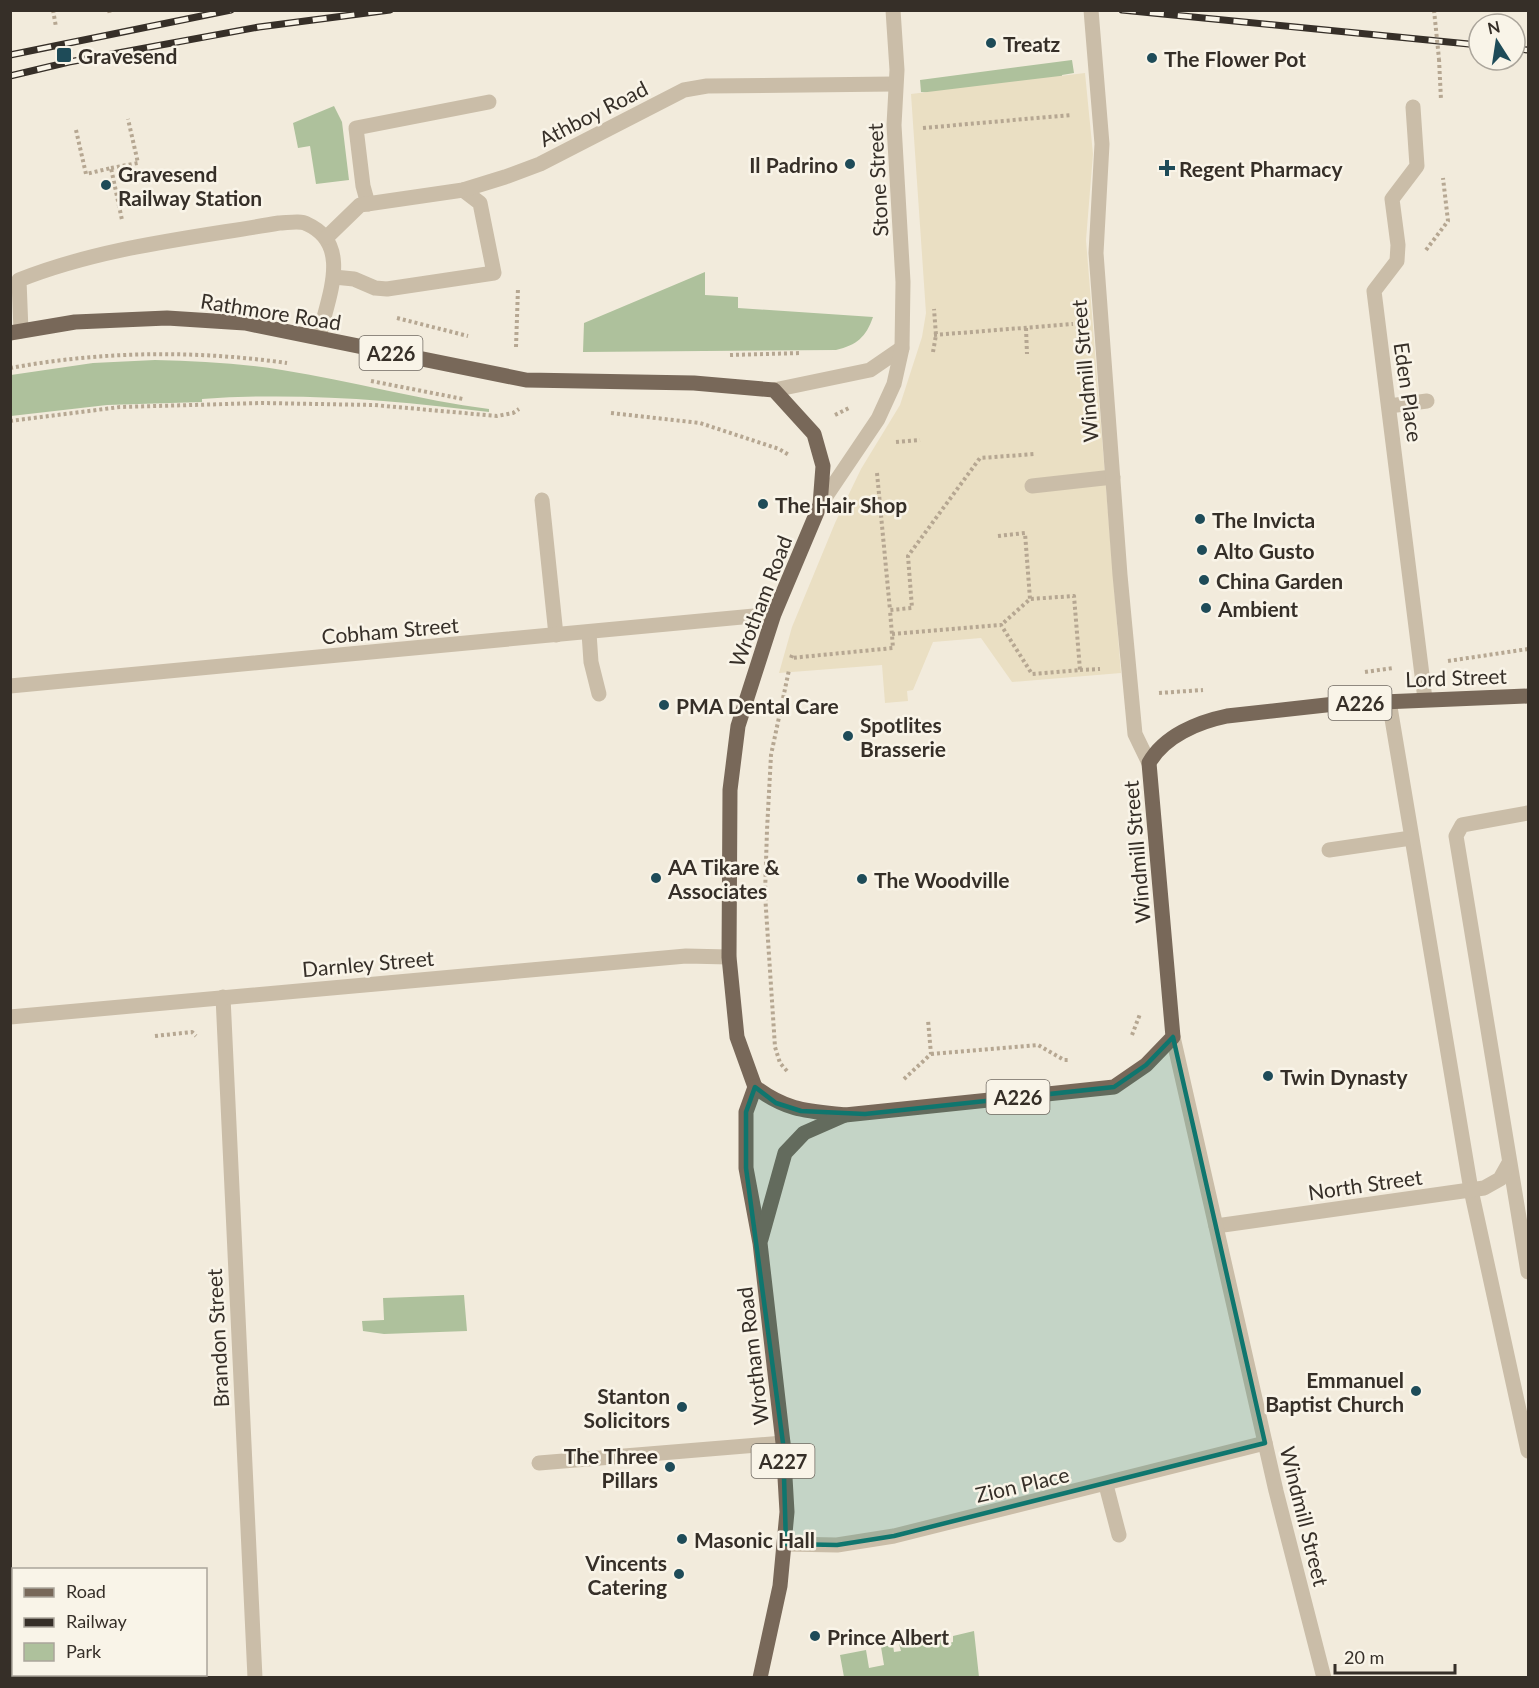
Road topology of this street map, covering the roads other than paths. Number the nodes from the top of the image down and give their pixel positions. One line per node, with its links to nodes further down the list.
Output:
1 (893, 10): 3 (street, Stone Street)
2 (1091, 10): 16 (street, Windmill Street)
3 (894, 84): 6 (street, Athboy Road); 12 (street, Stone Street)
4 (489, 102): 7 (street)
5 (1413, 107): 15 (street, Eden Place)
6 (463, 190): 7 (street, Athboy Road); 9 (street)
7 (368, 204): 8 (street, Athboy Road)
8 (327, 237): 9 (street); 10 (street)
9 (334, 277): 11 (street)
10 (16, 332): 11 (main road, Rathmore Road / A226)
11 (319, 338): 13 (main road, Rathmore Road / A226)
12 (902, 348): 13 (street, Rathmore Road); 19 (street, Wrotham Road)
13 (774, 390): 19 (main road)
14 (1426, 401): 15 (street)
15 (1389, 406): 26 (street, Eden Place)
16 (1113, 477): 17 (street); 28 (street, Windmill Street)
17 (1032, 486)
18 (542, 500): 22 (street)
19 (820, 505): 20 (main road, Wrotham Road)
20 (774, 614): 21 (street, Cobham Street); 32 (main road, Wrotham Road)
21 (589, 633): 22 (street, Cobham Street); 24 (street)
22 (556, 635): 23 (street, Cobham Street)
23 (10, 686)
24 (599, 694)
25 (1528, 696): 26 (main road, Lord Street / A226)
26 (1425, 699): 27 (main road, Lord Street / A226)
27 (1389, 701): 28 (main road, Lord Street / A226); 30 (street)
28 (1149, 763): 35 (main road, Windmill Street)
29 (1528, 813): 38 (street)
30 (1411, 838): 31 (street); 39 (street)
31 (1329, 850)
32 (729, 957): 33 (street, Darnley Street); 36 (main road, Wrotham Road)
33 (223, 997): 34 (street, Darnley Street); 50 (street, Brandon Street)
34 (10, 1017)
35 (1173, 1037): 37 (main road, A226); 40 (street, Windmill Street)
36 (755, 1087): 37 (main road, A226); 41 (main road, Wrotham Road / A227)
37 (845, 1115): 41 (main road, Wrotham Road / A227)
38 (1509, 1163): 39 (street, North Street); 42 (street)
39 (1471, 1190): 40 (street, North Street); 45 (street)
40 (1216, 1226): 44 (street, Windmill Street)
41 (760, 1243): 43 (main road, Wrotham Road / A227)
42 (1528, 1272)
43 (783, 1443): 46 (street); 49 (main road, Wrotham Road / A227)
44 (1265, 1443): 47 (street, Zion Place); 52 (street, Windmill Street)
45 (1528, 1451)
46 (539, 1462)
47 (1106, 1485): 48 (street); 49 (street, Zion Place)
48 (1119, 1535)
49 (786, 1544): 51 (main road, Wrotham Road / A227)
50 (255, 1677)
51 (760, 1677)
52 (1324, 1677)

